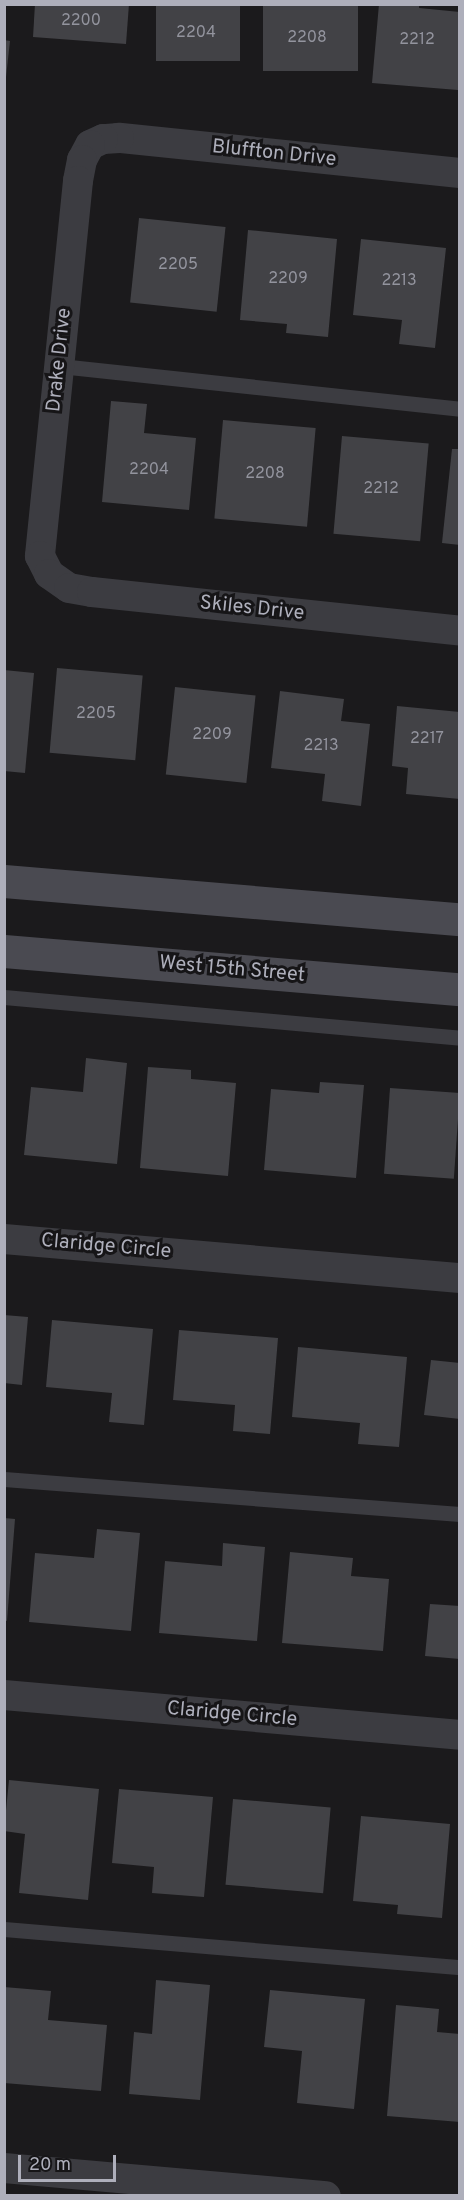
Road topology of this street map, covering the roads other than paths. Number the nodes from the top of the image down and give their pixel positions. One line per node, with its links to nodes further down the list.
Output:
1 (90, 145): 2 (street, Bluffton Drive); 3 (street, Drake Drive)
2 (459, 173)
3 (60, 366): 4 (lane); 5 (street, Drake Drive)
4 (459, 409)
5 (49, 574): 6 (street, Skiles Drive)
6 (459, 631)
7 (4, 881): 8 (main road)
8 (459, 919)
9 (4, 951): 10 (main road, West 15th Street)
10 (459, 989)
11 (4, 997): 12 (lane)
12 (459, 1038)
13 (4, 1239): 14 (street, Claridge Circle)
14 (459, 1278)
15 (4, 1479): 16 (lane)
16 (459, 1514)
17 (4, 1695): 18 (street, Claridge Circle)
18 (459, 1735)
19 (4, 1929): 20 (lane)
20 (459, 1967)
21 (4, 2168): 22 (street)
22 (326, 2196)

